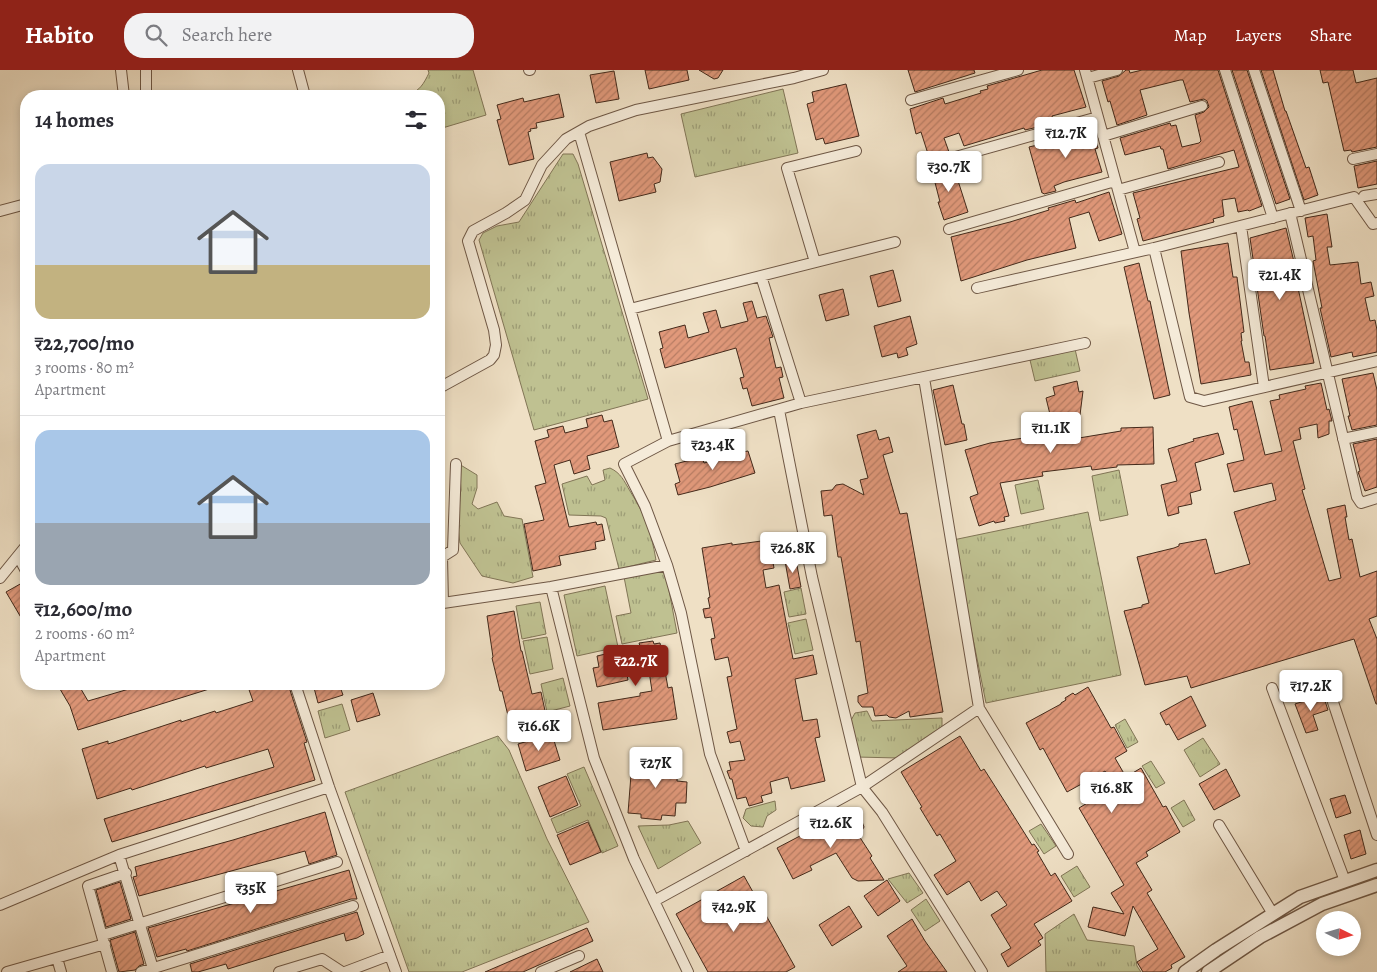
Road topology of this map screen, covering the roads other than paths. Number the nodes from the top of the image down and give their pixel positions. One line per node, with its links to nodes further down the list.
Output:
1 (121, 70): 11 (street)
2 (146, 70): 12 (street)
3 (298, 70): 13 (street)
4 (824, 70): 10 (street)
5 (1018, 70): 14 (street)
6 (1117, 70): 9 (street)
7 (1225, 70): 31 (street)
8 (1254, 70): 28 (street)
9 (1087, 74): 16 (street)
10 (780, 75): 17 (street)
11 (123, 90)
12 (146, 90)
13 (303, 90)
14 (911, 100)
15 (1202, 106): 18 (street)
16 (1098, 117): 18 (street); 23 (street)
17 (579, 132): 41 (street); 46 (street)
18 (1103, 136): 24 (street)
19 (856, 151): 38 (street)
20 (1377, 154): 21 (street)
21 (1353, 159)
22 (1220, 162): 24 (street)
23 (927, 165)
24 (1117, 185): 34 (street); 37 (street)
25 (1377, 194): 26 (street)
26 (1364, 196)
27 (20, 206): 29 (street)
28 (1301, 210): 30 (street); 32 (street)
29 (0, 211)
30 (1290, 213): 31 (street); 44 (street)
31 (1273, 218): 33 (street)
32 (1377, 223)
33 (1241, 226): 36 (street); 47 (street)
34 (949, 228)
35 (895, 242): 38 (street)
36 (1154, 248): 37 (street); 47 (street)
37 (1135, 252): 40 (street)
38 (815, 262): 39 (street)
39 (761, 276): 41 (street); 48 (street)
40 (977, 288)
41 (630, 310): 52 (street)
42 (1085, 343): 45 (street)
43 (1377, 361): 44 (street)
44 (1327, 373): 47 (street); 51 (street)
45 (924, 378): 48 (street); 66 (street)
46 (445, 385)
47 (1264, 387)
48 (800, 403): 49 (street)
49 (779, 410): 52 (street); 67 (street)
50 (1377, 432): 51 (street)
51 (1343, 439): 54 (street)
52 (668, 441): 59 (street)
53 (456, 464): 56 (street)
54 (1377, 498)
55 (20, 554): 57 (street)
56 (445, 555)
57 (18, 556): 58 (street); 60 (street)
58 (20, 560)
59 (667, 565): 61 (street); 71 (street)
60 (0, 578)
61 (551, 587): 62 (street); 79 (street)
62 (445, 603)
63 (1328, 687): 70 (street)
64 (1272, 688): 77 (street)
65 (297, 690): 68 (street)
66 (979, 708): 67 (street); 72 (street)
67 (862, 787): 71 (street); 99 (street)
68 (329, 788): 73 (street); 85 (street)
69 (1218, 825): 82 (street)
70 (1377, 835)
71 (746, 851): 79 (street)
72 (1068, 854)
73 (119, 855): 76 (street); 80 (street)
74 (337, 862): 83 (street)
75 (1377, 870): 77 (street)
76 (126, 873): 83 (street); 84 (street)
77 (1345, 881): 82 (street)
78 (1377, 884): 101 (street)
79 (654, 902): 98 (street)
80 (0, 905)
81 (353, 906): 89 (street)
82 (1273, 914): 100 (street)
83 (140, 924): 84 (street); 89 (street)
84 (104, 939): 87 (street); 92 (street)
85 (390, 956): 95 (street); 96 (street)
86 (579, 956): 97 (street)
87 (57, 958): 88 (street); 91 (street)
88 (21, 970): 90 (street)
89 (153, 970): 93 (street)
90 (7, 972)
91 (61, 972)
92 (112, 972)
93 (141, 972)
94 (279, 972): 95 (street)
95 (344, 972)
96 (396, 972)
97 (541, 972)
98 (688, 972)
99 (982, 972)
100 (1185, 972)
101 (1208, 972)

